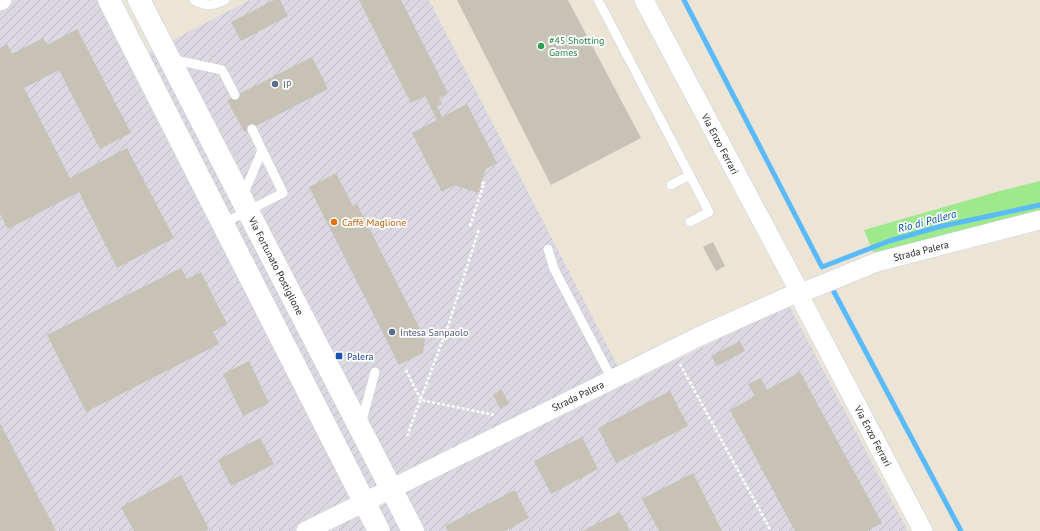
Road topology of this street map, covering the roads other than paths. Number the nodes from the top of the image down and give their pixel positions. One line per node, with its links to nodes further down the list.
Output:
1 (109, 0): 16 (street)
2 (139, 0): 7 (street, Via Fortunato Postiglione)
3 (194, 0): 4 (lane)
4 (225, 0)
5 (598, 0): 11 (lane)
6 (643, 1): 18 (street, Via Enzo Ferrari)
7 (169, 58): 8 (lane); 13 (street, Via Fortunato Postiglione)
8 (235, 95)
9 (252, 129): 10 (lane)
10 (262, 150): 13 (lane); 13 (lane)
11 (690, 175): 12 (lane); 15 (lane)
12 (671, 185)
13 (245, 205): 16 (lane); 21 (street, Via Fortunato Postiglione)
14 (1040, 220): 18 (street, Strada Palera)
15 (690, 222)
16 (222, 224): 23 (street)
17 (548, 249): 20 (lane)
18 (800, 293): 20 (street, Strada Palera); 27 (street, Via Enzo Ferrari)
19 (375, 372): 21 (lane)
20 (612, 379): 22 (street, Strada Palera)
21 (360, 427): 22 (street, Via Fortunato Postiglione)
22 (391, 488): 23 (street, Strada Palera); 26 (street, Via Fortunato Postiglione)
23 (364, 502): 24 (street, Strada Palera); 25 (street)
24 (306, 531)
25 (379, 531)
26 (413, 531)
27 (923, 531)

